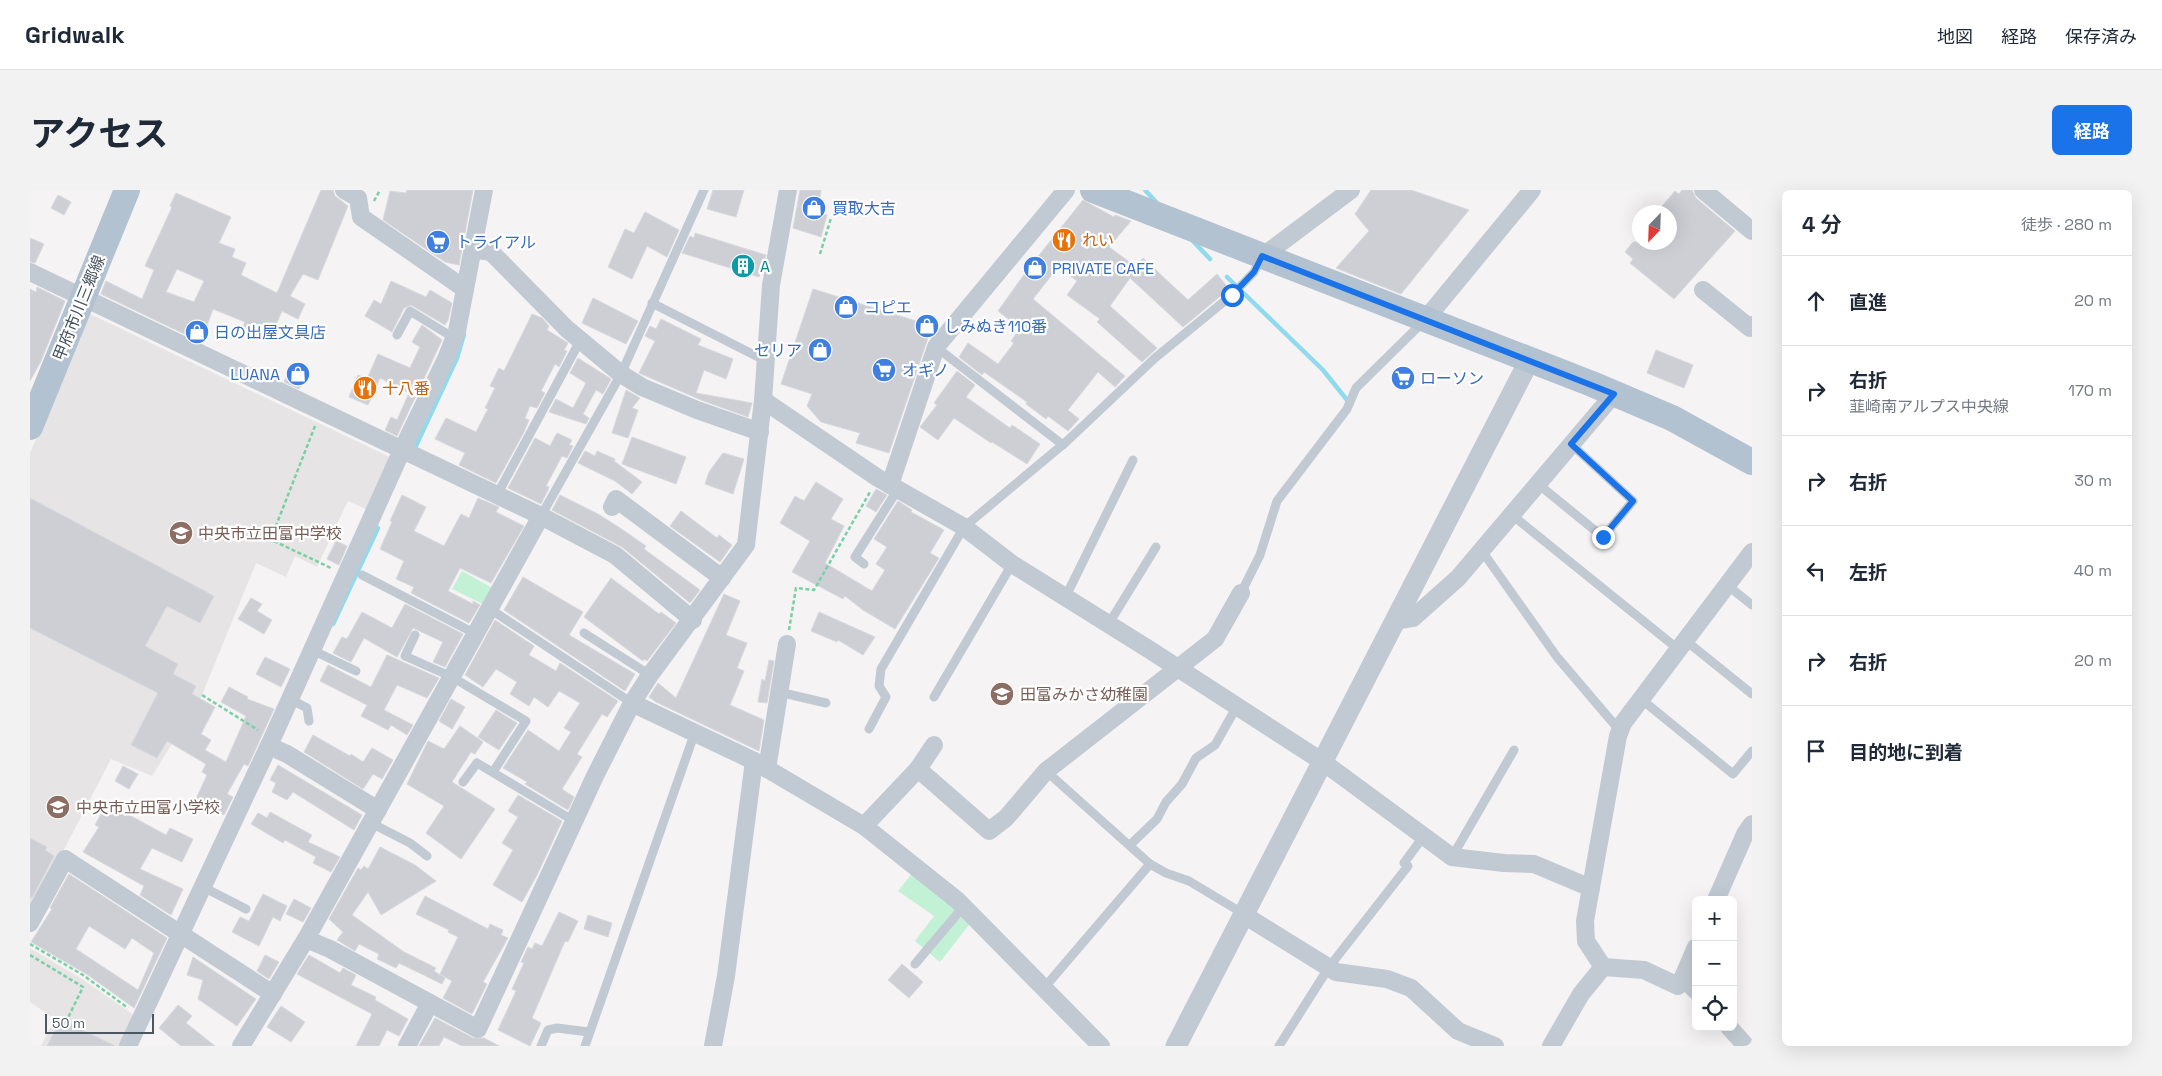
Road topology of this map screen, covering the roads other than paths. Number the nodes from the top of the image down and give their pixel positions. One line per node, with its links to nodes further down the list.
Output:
1 (128, 190): 17 (main road, 甲府市川三郷線)
2 (344, 190): 15 (street)
3 (484, 190): 12 (street)
4 (704, 190): 18 (lane)
5 (788, 190): 25 (street)
6 (1066, 190): 24 (street)
7 (1095, 190): 13 (main road)
8 (1352, 190): 13 (street)
9 (1532, 190): 19 (street)
10 (1703, 190): 11 (street)
11 (1751, 227)
12 (478, 250): 15 (street); 23 (street)
13 (1262, 256): 19 (main road); 33 (lane)
14 (30, 272): 17 (street)
15 (465, 289): 22 (street)
16 (1703, 290): 20 (street)
17 (84, 298): 30 (main road, 甲府市川三郷線); 34 (street)
18 (652, 303): 25 (lane); 27 (lane)
19 (1425, 320): 26 (main road); 52 (lane)
20 (1752, 325)
21 (397, 335): 22 (lane)
22 (454, 338): 34 (street)
23 (581, 339): 27 (street); 39 (lane)
24 (936, 347): 33 (lane); 37 (street)
25 (766, 361): 29 (street)
26 (1529, 361): 28 (main road); 57 (street)
27 (621, 374): 31 (street); 42 (lane)
28 (1614, 394): 32 (street); 36 (main road)
29 (763, 400): 31 (street); 37 (street)
30 (30, 427)
31 (760, 432): 50 (street)
32 (1571, 444): 38 (street); 38 (lane)
33 (1063, 445): 43 (lane)
34 (409, 454): 39 (street); 49 (street)
35 (1133, 460): 53 (lane)
36 (1752, 462)
37 (889, 484): 43 (street); 47 (lane)
38 (1538, 484): 41 (street)
39 (497, 495): 42 (street)
40 (612, 507): 50 (street)
41 (1512, 515): 45 (street); 63 (lane)
42 (541, 516): 55 (street); 56 (street)
43 (964, 527): 48 (street); 78 (lane)
44 (1156, 547): 58 (lane)
45 (1482, 552): 57 (street); 79 (lane)
46 (1752, 552): 51 (street)
47 (864, 564)
48 (1012, 564): 53 (street); 71 (lane)
49 (353, 572): 60 (lane); 64 (street)
50 (722, 578): 56 (street)
51 (1727, 585): 54 (lane); 63 (street)
52 (1241, 593): 65 (street)
53 (1065, 598): 58 (street)
54 (1752, 605)
55 (490, 609): 60 (street); 74 (lane)
56 (693, 620): 67 (street)
57 (1396, 621): 85 (street)
58 (1108, 625): 65 (street)
59 (584, 633): 67 (lane)
60 (476, 634): 68 (street)
61 (415, 635): 68 (lane)
62 (787, 644): 69 (street)
63 (1682, 645): 70 (lane); 72 (street)
64 (317, 652): 66 (lane); 73 (street)
65 (1178, 668): 76 (street); 89 (street)
66 (356, 670)
67 (650, 675): 74 (street)
68 (452, 678): 88 (lane); 91 (street)
69 (779, 692): 75 (lane); 86 (street)
70 (1752, 694)
71 (934, 697)
72 (1641, 699): 79 (street); 84 (lane)
73 (295, 700): 77 (lane); 82 (street)
74 (632, 703): 80 (street); 92 (street)
75 (826, 703)
76 (1239, 708): 85 (street); 96 (lane)
77 (309, 721)
78 (869, 729)
79 (1620, 731): 100 (street)
80 (695, 732): 86 (street); 119 (lane)
81 (934, 745): 87 (street)
82 (273, 746): 91 (street); 101 (street)
83 (1514, 750): 98 (lane)
84 (1752, 751)
85 (1322, 762): 95 (street); 105 (street)
86 (760, 765): 94 (street); 125 (street)
87 (918, 770): 89 (street); 94 (street)
88 (493, 772): 90 (lane); 92 (lane)
89 (1046, 772): 96 (lane)
90 (463, 782)
91 (375, 816): 97 (lane); 108 (street)
92 (574, 821): 117 (street)
93 (1752, 824): 102 (street)
94 (864, 826): 103 (street)
95 (1423, 837): 98 (street); 111 (lane)
96 (1130, 845): 99 (lane)
97 (427, 856)
98 (1452, 858): 100 (street)
99 (1150, 864): 105 (lane); 115 (lane)
100 (1591, 888): 112 (street)
101 (208, 889): 104 (lane); 107 (street)
102 (1718, 896)
103 (964, 906): 110 (lane); 115 (street)
104 (246, 909)
105 (1244, 915): 111 (street); 127 (street)
106 (30, 922): 107 (street)
107 (186, 937): 116 (street); 120 (street)
108 (306, 939): 116 (street); 117 (street)
109 (1692, 956): 113 (street)
110 (915, 964)
111 (1329, 967): 128 (lane); 129 (street)
112 (1603, 967): 113 (street); 130 (street)
113 (1683, 977): 114 (street)
114 (1692, 987)
115 (1044, 988): 126 (street)
116 (273, 994): 121 (street)
117 (430, 1003): 122 (street)
118 (1733, 1031): 131 (street)
119 (589, 1032): 123 (lane); 124 (lane)
120 (128, 1046)
121 (241, 1046)
122 (407, 1046)
123 (541, 1046)
124 (585, 1046)
125 (713, 1046)
126 (1101, 1046)
127 (1176, 1046)
128 (1279, 1046)
129 (1494, 1046)
130 (1550, 1046)
131 (1746, 1046)

